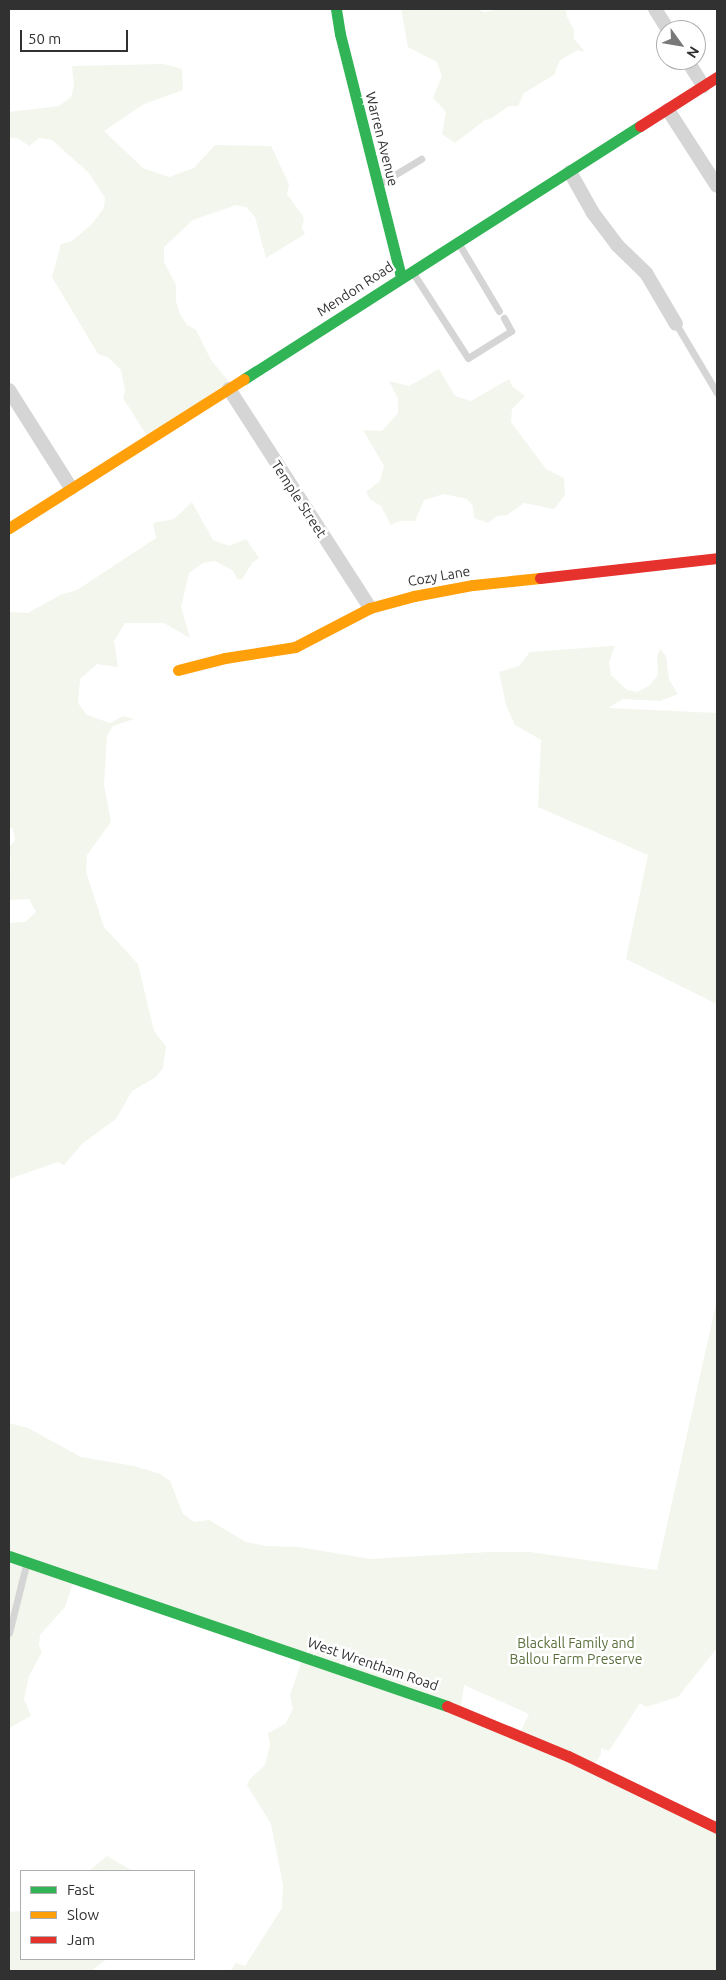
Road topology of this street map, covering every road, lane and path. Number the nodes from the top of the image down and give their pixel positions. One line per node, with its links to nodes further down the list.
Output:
1 (336, 9): 10 (street, Warren Avenue)
2 (655, 9): 3 (street)
3 (662, 20)
4 (693, 70): 6 (street)
5 (717, 77): 6 (street, Mendon Road)
6 (703, 86): 7 (street, Mendon Road)
7 (668, 110): 9 (street, Mendon Road); 11 (street)
8 (420, 159): 10 (lane)
9 (570, 172): 12 (street, Mendon Road); 17 (street)
10 (378, 184): 14 (street, Warren Avenue)
11 (717, 186)
12 (458, 243): 13 (street, Mendon Road); 15 (lane)
13 (412, 271): 14 (street, Mendon Road); 16 (lane)
14 (401, 277): 19 (street, Mendon Road)
15 (499, 310)
16 (504, 318)
17 (676, 324): 20 (lane)
18 (9, 390): 21 (street)
19 (229, 390): 21 (street, Mendon Road); 24 (street, Temple Street)
20 (717, 393)
21 (71, 488): 22 (street, Mendon Road)
22 (9, 528)
23 (717, 558): 24 (street, Cozy Lane)
24 (370, 608): 25 (street, Cozy Lane)
25 (178, 670)
26 (9, 1556): 27 (street, West Wrentham Road)
27 (26, 1562): 28 (lane); 29 (street, West Wrentham Road)
28 (9, 1633)
29 (717, 1828)

